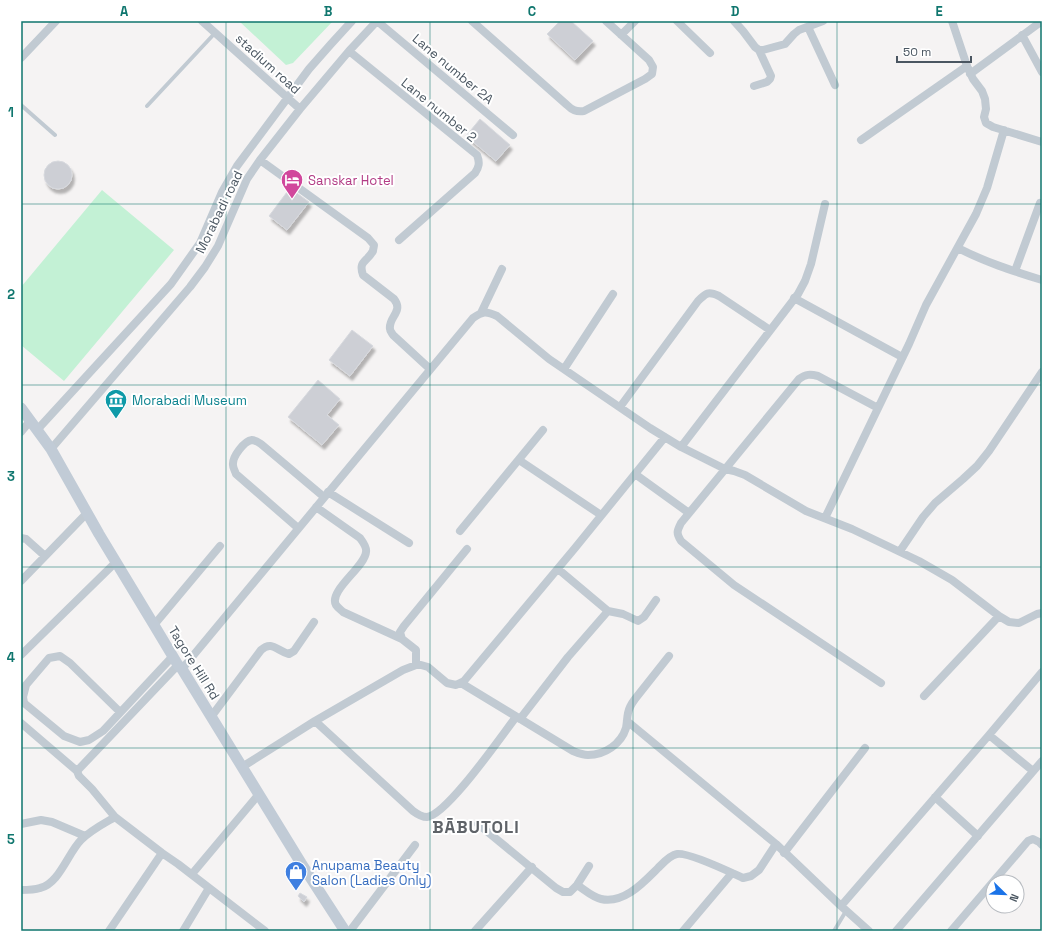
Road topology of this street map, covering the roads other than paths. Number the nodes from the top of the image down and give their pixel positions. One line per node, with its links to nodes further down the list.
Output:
1 (56, 21): 20 (street)
2 (202, 21): 14 (street, stadium road)
3 (352, 21): 25 (street, Morabadi road)
4 (377, 21): 18 (street, Morabadi road); 31 (street, Lane number 2A)
5 (472, 21): 15 (street)
6 (606, 21): 15 (street)
7 (636, 21): 15 (street)
8 (677, 21): 19 (street)
9 (734, 21): 17 (street)
10 (823, 21): 13 (street)
11 (952, 21): 21 (street)
12 (1042, 21): 16 (street)
13 (808, 27): 17 (street); 23 (street)
14 (214, 33): 25 (street, stadium road); 27 (lane)
15 (621, 35)
16 (1022, 35): 21 (street); 22 (street)
17 (759, 50): 24 (street)
18 (349, 52): 28 (street, Morabadi road); 37 (street, Lane number 2)
19 (710, 52)
20 (21, 58)
21 (968, 70): 29 (street); 32 (street)
22 (1042, 72)
23 (834, 85)
24 (754, 86)
25 (287, 97): 28 (street, stadium road); 54 (street, Morabadi road)
26 (21, 105): 30 (lane)
27 (147, 106)
28 (300, 109): 34 (street, Morabadi road)
29 (1004, 130): 33 (street); 38 (street)
30 (54, 135)
31 (513, 135)
32 (861, 140)
33 (1042, 142)
34 (260, 160): 47 (street); 59 (street, Morabadi road)
35 (1040, 203): 40 (street)
36 (825, 204): 43 (street)
37 (398, 240)
38 (958, 248): 40 (street); 46 (street)
39 (502, 269): 44 (street)
40 (1015, 272): 41 (street)
41 (1042, 280)
42 (613, 294): 48 (street)
43 (794, 298): 45 (street); 46 (street)
44 (481, 313): 47 (street); 48 (street)
45 (770, 330): 50 (street); 58 (street)
46 (902, 357): 52 (street)
47 (430, 369): 63 (street)
48 (564, 369): 50 (street)
49 (1042, 372): 75 (street)
50 (620, 407): 57 (street)
51 (21, 408): 53 (main road, Tagore Hill Rd)
52 (878, 408): 61 (street); 68 (street)
53 (30, 421): 54 (main road, Tagore Hill Rd); 56 (street)
54 (37, 430): 59 (main road, Tagore Hill Rd)
55 (543, 430): 60 (street)
56 (21, 432)
57 (664, 437): 58 (street); 62 (street)
58 (681, 447): 61 (street)
59 (51, 449): 65 (main road, Tagore Hill Rd)
60 (519, 460): 67 (street); 70 (street)
61 (725, 469): 66 (street); 68 (street)
62 (635, 474): 66 (street); 67 (street)
63 (326, 494): 64 (street); 69 (street); 72 (street)
64 (316, 507): 69 (street); 86 (street)
65 (87, 513): 76 (street); 77 (main road, Tagore Hill Rd)
66 (689, 513): 93 (street)
67 (601, 515): 78 (street)
68 (825, 518): 75 (street)
69 (298, 528): 89 (street)
70 (460, 531)
71 (21, 538): 76 (street)
72 (409, 543)
73 (220, 546): 85 (street)
74 (467, 549): 86 (street)
75 (900, 551): 83 (street)
76 (45, 556): 79 (street)
77 (116, 562): 85 (main road, Tagore Hill Rd); 87 (street)
78 (558, 569): 81 (street); 92 (street)
79 (21, 581)
80 (656, 600): 81 (street)
81 (608, 611): 97 (street)
82 (1042, 613): 83 (street)
83 (999, 616): 94 (street)
84 (314, 622): 96 (street)
85 (154, 625): 89 (main road, Tagore Hill Rd)
86 (402, 639): 90 (street)
87 (21, 655)
88 (669, 656): 98 (street)
89 (177, 664): 95 (street); 96 (main road, Tagore Hill Rd); 105 (street)
90 (416, 665): 92 (street); 99 (street)
91 (1042, 672): 101 (street)
92 (461, 683): 97 (street)
93 (881, 683)
94 (924, 696)
95 (120, 712): 95 (street)
96 (211, 717): 104 (main road, Tagore Hill Rd)
97 (518, 718): 98 (street); 99 (street)
98 (627, 720): 115 (street)
99 (315, 721): 104 (street)
100 (21, 723): 105 (street)
101 (989, 735): 106 (street); 108 (street)
102 (865, 748): 118 (street)
103 (1042, 761): 106 (street)
104 (242, 767): 107 (main road, Tagore Hill Rd)
105 (77, 771): 109 (street)
106 (1033, 771): 113 (street)
107 (259, 794): 122 (street); 130 (main road, Tagore Hill Rd)
108 (935, 797): 113 (street); 126 (street)
109 (115, 817): 112 (street); 117 (street)
110 (21, 824): 112 (street)
111 (478, 824): 120 (street)
112 (85, 836): 125 (street)
113 (978, 836): 136 (street)
114 (415, 844): 131 (street)
115 (776, 844): 118 (street); 121 (street)
116 (1042, 845): 137 (street)
117 (162, 853): 122 (street); 127 (street)
118 (784, 853): 126 (street)
119 (589, 866): 123 (street)
120 (532, 867): 123 (street); 132 (street)
121 (732, 873): 123 (street); 133 (street)
122 (192, 874): 124 (street)
123 (577, 885)
124 (209, 888): 128 (street); 129 (street)
125 (21, 890)
126 (843, 908): 134 (lane); 135 (street)
127 (109, 931)
128 (183, 931)
129 (265, 931)
130 (345, 931)
131 (350, 931)
132 (475, 931)
133 (683, 931)
134 (834, 931)
135 (869, 931)
136 (896, 931)
137 (951, 931)

